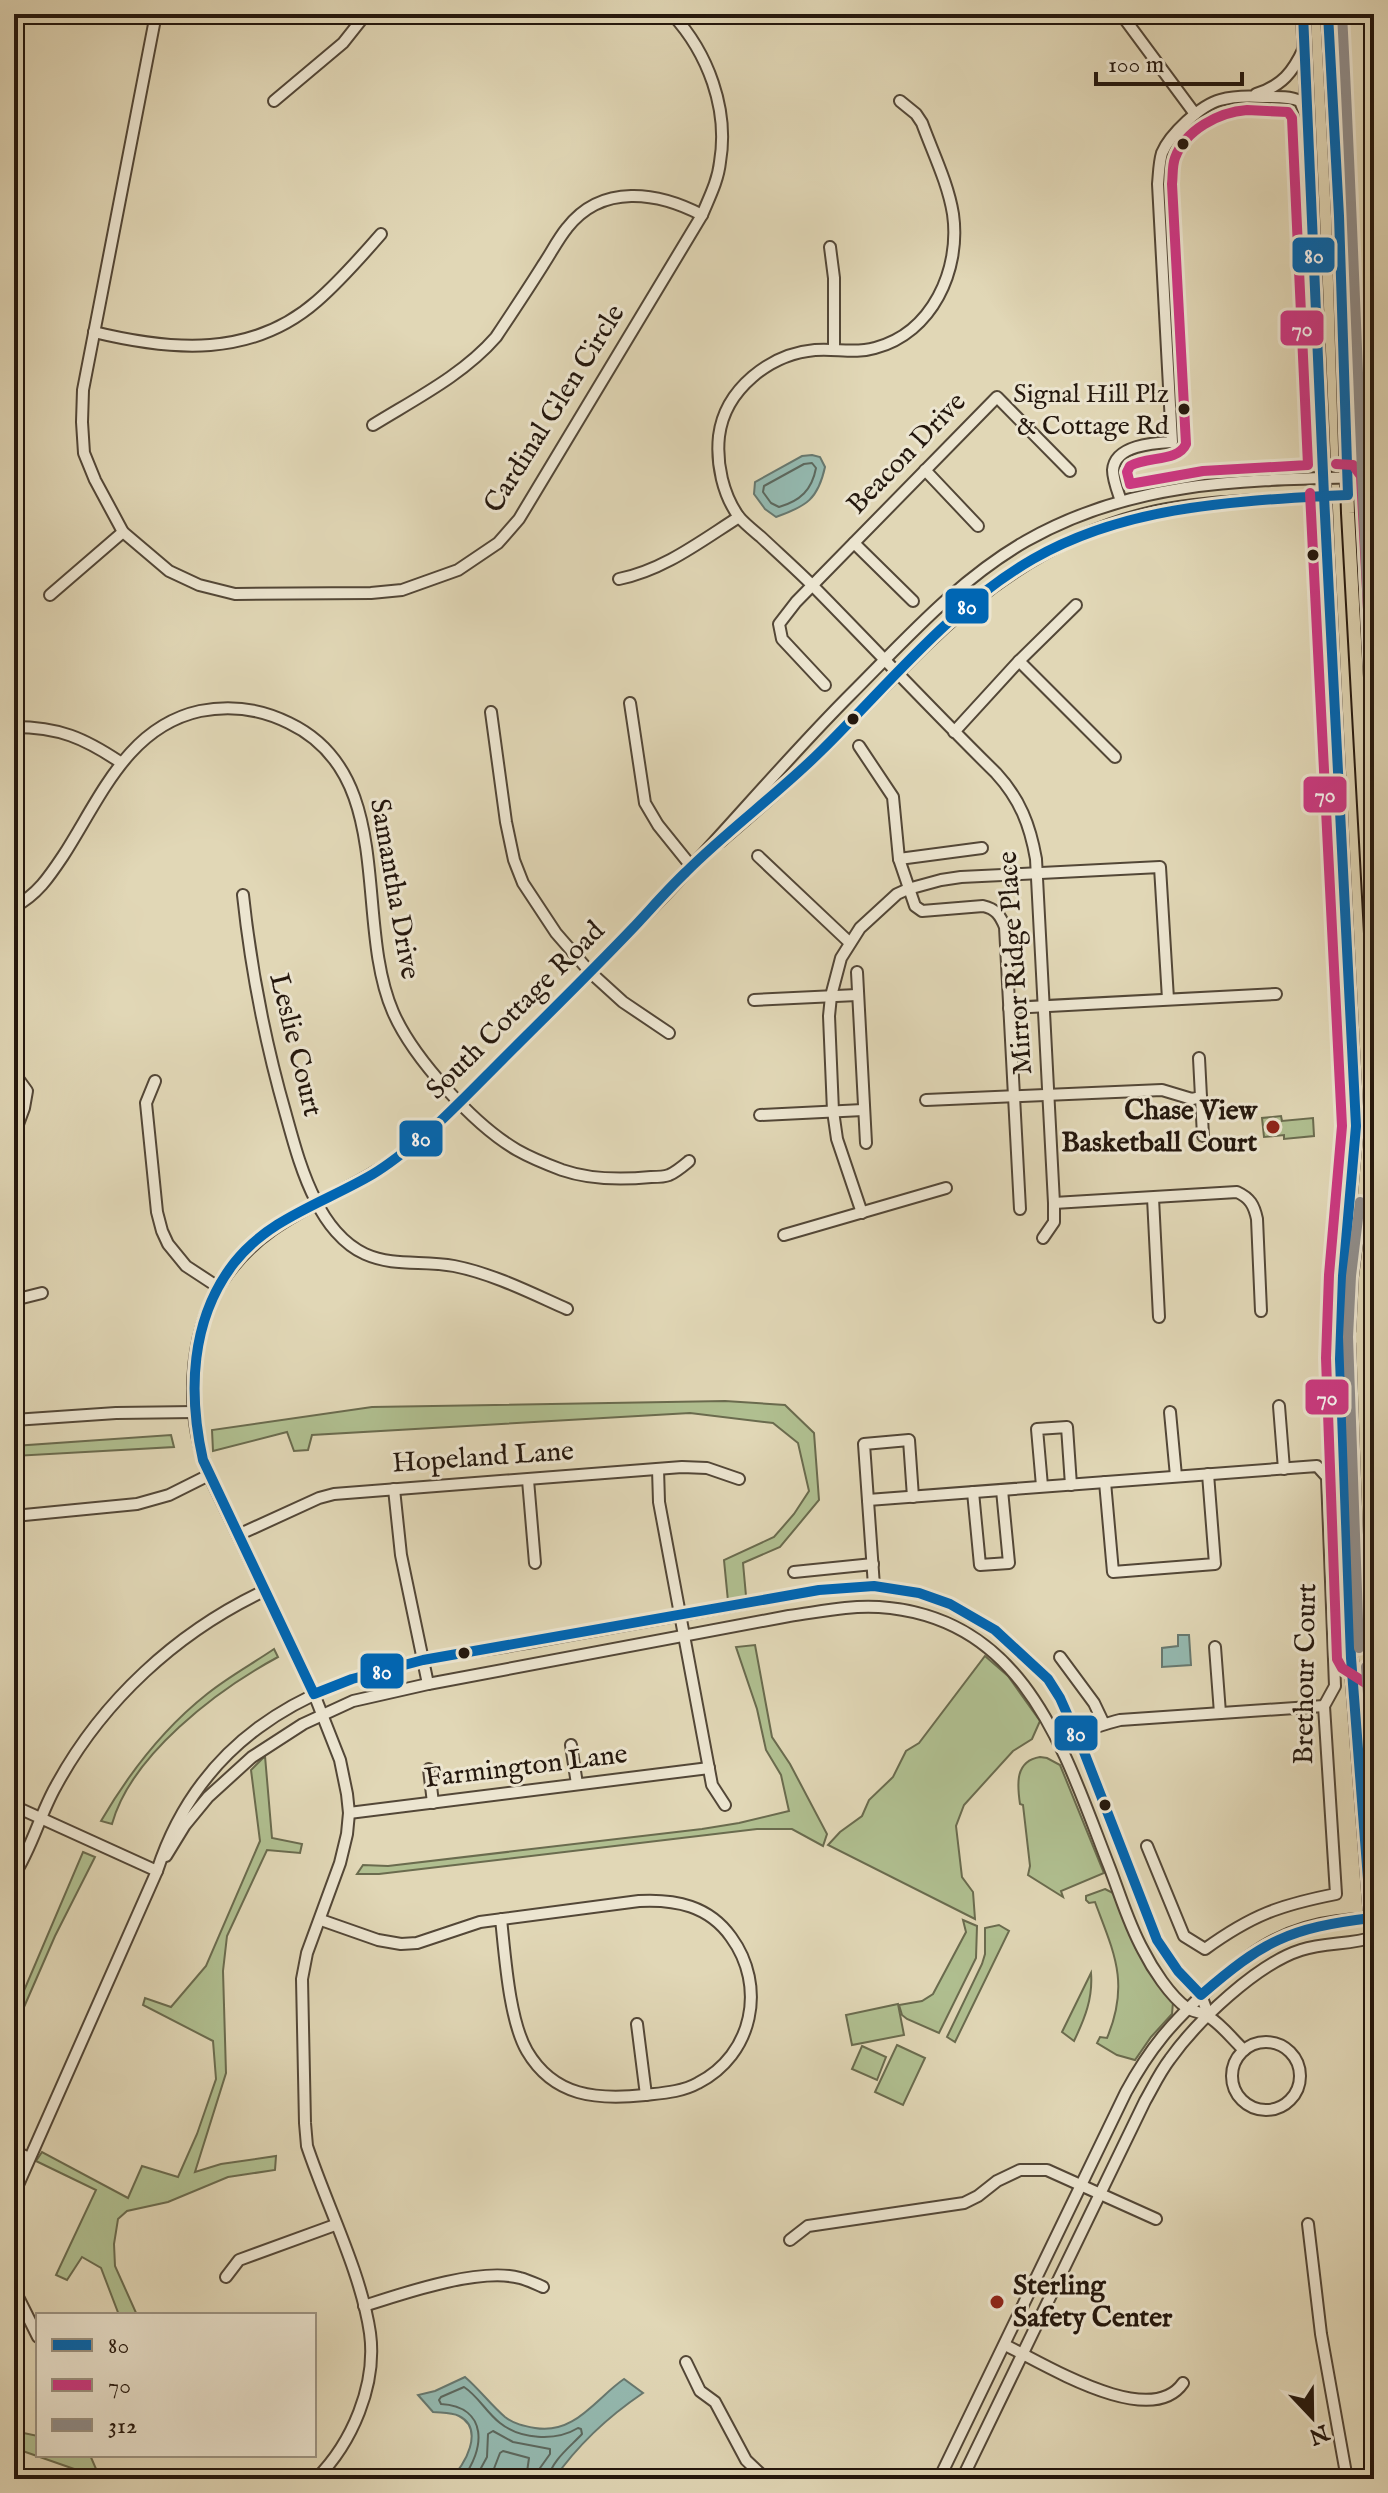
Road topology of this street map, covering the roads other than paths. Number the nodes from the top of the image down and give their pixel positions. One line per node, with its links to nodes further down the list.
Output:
1 (156, 14): 16 (street, Cardinal Glen Circle)
2 (366, 14): 9 (street)
3 (672, 14): 13 (street, Cardinal Glen Circle)
4 (1121, 14): 11 (street)
5 (1303, 14): 7 (main road)
6 (1328, 14): 22 (main road)
7 (1304, 48): 8 (street); 12 (main road)
8 (1249, 96): 11 (street); 12 (street)
9 (274, 101)
10 (900, 101): 17 (street, Mirror Ridge Place)
11 (1195, 114): 27 (street)
12 (1306, 115): 23 (main road)
13 (702, 215): 18 (street); 30 (street, Cardinal Glen Circle)
14 (381, 234): 16 (street)
15 (830, 247): 17 (street)
16 (94, 332): 30 (street, Cardinal Glen Circle)
17 (834, 350): 28 (street, Mirror Ridge Place)
18 (373, 425)
19 (925, 470): 20 (street, Beacon Drive); 29 (street); 31 (street, Beacon Drive)
20 (1070, 471)
21 (1374, 477): 22 (street, South Cottage Road)
22 (1347, 478): 23 (street, South Cottage Road); 25 (main road)
23 (1323, 479): 26 (main road); 27 (street, South Cottage Road)
24 (1374, 493): 25 (street, South Cottage Road)
25 (1348, 495): 26 (street, South Cottage Road); 59 (main road)
26 (1324, 496): 39 (street, South Cottage Road); 99 (main road)
27 (1121, 501): 37 (street, South Cottage Road)
28 (739, 517): 32 (street); 33 (street, Mirror Ridge Place)
29 (978, 526)
30 (123, 532): 34 (street)
31 (854, 543): 33 (street, Beacon Drive); 35 (street)
32 (619, 579)
33 (812, 586): 37 (street, Mirror Ridge Place); 40 (street, Beacon Drive)
34 (50, 595)
35 (913, 601)
36 (1076, 605): 38 (street)
37 (885, 660): 39 (street, Mirror Ridge Place); 51 (street, South Cottage Road)
38 (1019, 661): 44 (street); 46 (street)
39 (898, 674): 44 (street, Mirror Ridge Place); 51 (street, South Cottage Road)
40 (825, 685)
41 (630, 703): 51 (street)
42 (491, 712): 57 (street)
43 (14, 727): 47 (street)
44 (954, 732): 52 (street, Mirror Ridge Place)
45 (859, 746): 50 (street)
46 (1115, 757)
47 (120, 762): 55 (street, Samantha Drive); 75 (street, Samantha Drive)
48 (982, 848): 50 (street)
49 (758, 856): 56 (street)
50 (899, 859): 53 (street)
51 (691, 866): 57 (street, South Cottage Road)
52 (1037, 873): 53 (street); 63 (street); 65 (street, Mirror Ridge Place)
53 (908, 889): 56 (street); 66 (street)
54 (243, 895): 85 (street, Leslie Court)
55 (14, 907)
56 (849, 942): 62 (street)
57 (590, 972): 67 (street); 75 (street, South Cottage Road)
58 (857, 972): 61 (street)
59 (1374, 988)
60 (1276, 994): 63 (street)
61 (857, 995): 62 (street); 76 (street)
62 (831, 996): 64 (street); 77 (street)
63 (1168, 999): 65 (street)
64 (754, 1000)
65 (1044, 1007): 66 (street); 71 (street, Mirror Ridge Place)
66 (1009, 1008): 72 (street)
67 (669, 1033)
68 (1199, 1058): 73 (street)
69 (14, 1073): 79 (street)
70 (155, 1081): 92 (street)
71 (1048, 1093): 72 (street); 73 (street); 86 (street, Mirror Ridge Place)
72 (1013, 1095): 74 (street); 88 (street)
73 (1201, 1097): 80 (street)
74 (926, 1100)
75 (460, 1102): 82 (street, Samantha Drive); 85 (street, South Cottage Road)
76 (863, 1110): 77 (street); 81 (street)
77 (833, 1111): 78 (street); 89 (street)
78 (760, 1115)
79 (14, 1135)
80 (1203, 1136)
81 (866, 1143)
82 (689, 1161)
83 (946, 1188): 89 (street)
84 (1153, 1198): 86 (street); 96 (street); 97 (street)
85 (316, 1203): 92 (street, South Cottage Road); 95 (street, Leslie Court)
86 (1054, 1203): 91 (street, Mirror Ridge Place)
87 (1374, 1204): 98 (main road)
88 (1020, 1209)
89 (862, 1213): 90 (street)
90 (784, 1235)
91 (1043, 1238)
92 (218, 1287): 101 (street, South Cottage Road)
93 (42, 1293): 94 (street)
94 (14, 1300)
95 (567, 1309)
96 (1261, 1311)
97 (1159, 1317)
98 (1368, 1337): 99 (street); 129 (main road)
99 (1341, 1338): 131 (main road)
100 (1279, 1406): 105 (street)
101 (195, 1412): 103 (street); 107 (street, South Cottage Road)
102 (1170, 1412): 108 (street)
103 (14, 1420)
104 (658, 1469): 109 (street, Hopeland Lane); 110 (street, Hopeland Lane); 126 (street)
105 (1284, 1469): 106 (street, Brethour Court); 136 (street, Brethour Court)
106 (1208, 1474): 108 (street, Brethour Court); 111 (street)
107 (209, 1475): 119 (street); 120 (street, South Cottage Road)
108 (1176, 1476): 111 (street, Brethour Court)
109 (739, 1479)
110 (528, 1480): 114 (street, Hopeland Lane); 121 (street)
111 (1105, 1482): 112 (street, Brethour Court)
112 (1071, 1485): 113 (street, Brethour Court); 113 (street)
113 (1042, 1486): 115 (street, Brethour Court)
114 (394, 1489): 120 (street, Hopeland Lane); 132 (street)
115 (1002, 1490): 116 (street, Brethour Court); 116 (street)
116 (973, 1492): 117 (street, Brethour Court)
117 (913, 1497): 118 (street, Brethour Court); 118 (street)
118 (868, 1500): 122 (street)
119 (14, 1516)
120 (238, 1535): 125 (street, South Cottage Road)
121 (535, 1563)
122 (873, 1564): 123 (street); 124 (street)
123 (794, 1572)
124 (874, 1586): 126 (street); 140 (street)
125 (264, 1591): 135 (street, South Cottage Road); 150 (street)
126 (680, 1615): 127 (street); 132 (street)
127 (684, 1635): 134 (street); 141 (street); 143 (street)
128 (1215, 1647): 137 (street)
129 (1373, 1648): 131 (main road); 133 (main road)
130 (1060, 1657): 139 (street)
131 (1351, 1658): 133 (main road); 154 (main road)
132 (423, 1660): 134 (street); 135 (street)
133 (1374, 1672)
134 (428, 1684): 138 (street)
135 (314, 1694): 138 (street, South Cottage Road); 152 (street)
136 (1324, 1706): 137 (street); 151 (street, Brethour Court)
137 (1220, 1713): 139 (street)
138 (322, 1714): 149 (street, South Cottage Road); 152 (street)
139 (1104, 1724): 140 (street)
140 (1077, 1735): 141 (street); 158 (street)
141 (1056, 1737): 160 (street)
142 (571, 1745): 145 (street)
143 (709, 1768): 145 (street, Farmington Lane); 147 (street)
144 (429, 1769): 146 (street)
145 (577, 1784): 146 (street, Farmington Lane)
146 (433, 1803): 149 (street, Farmington Lane)
147 (725, 1805)
148 (14, 1806): 150 (street)
149 (349, 1813): 156 (street, South Cottage Road)
150 (39, 1818): 152 (street); 153 (street)
151 (1147, 1846)
152 (157, 1871): 166 (street)
153 (14, 1875)
154 (1372, 1918): 157 (main road); 158 (street)
155 (501, 1919): 156 (street); 164 (street); 164 (street)
156 (321, 1920): 172 (street, South Cottage Road)
157 (1372, 1938): 159 (main road); 161 (street)
158 (1201, 1995): 160 (street); 161 (street)
159 (1374, 1998)
160 (1187, 2008): 161 (street); 167 (street)
161 (1209, 2017): 163 (street); 168 (street)
162 (637, 2024): 164 (street)
163 (1244, 2050): 163 (street)
164 (646, 2095)
165 (14, 2151): 166 (street)
166 (29, 2158): 169 (street)
167 (1082, 2185): 168 (street); 173 (street); 179 (street)
168 (1101, 2193): 170 (street); 180 (street)
169 (14, 2194)
170 (1156, 2219)
171 (1308, 2224): 187 (street)
172 (335, 2225): 174 (street); 177 (street, South Cottage Road)
173 (790, 2240)
174 (226, 2277)
175 (543, 2287): 177 (street)
176 (14, 2289): 178 (street)
177 (364, 2306): 183 (street, South Cottage Road)
178 (36, 2333)
179 (1005, 2345): 180 (street); 185 (street)
180 (1023, 2354): 182 (street); 186 (street)
181 (686, 2362): 184 (street)
182 (1183, 2383)
183 (316, 2479)
184 (766, 2479)
185 (939, 2479)
186 (962, 2479)
187 (1347, 2479)

